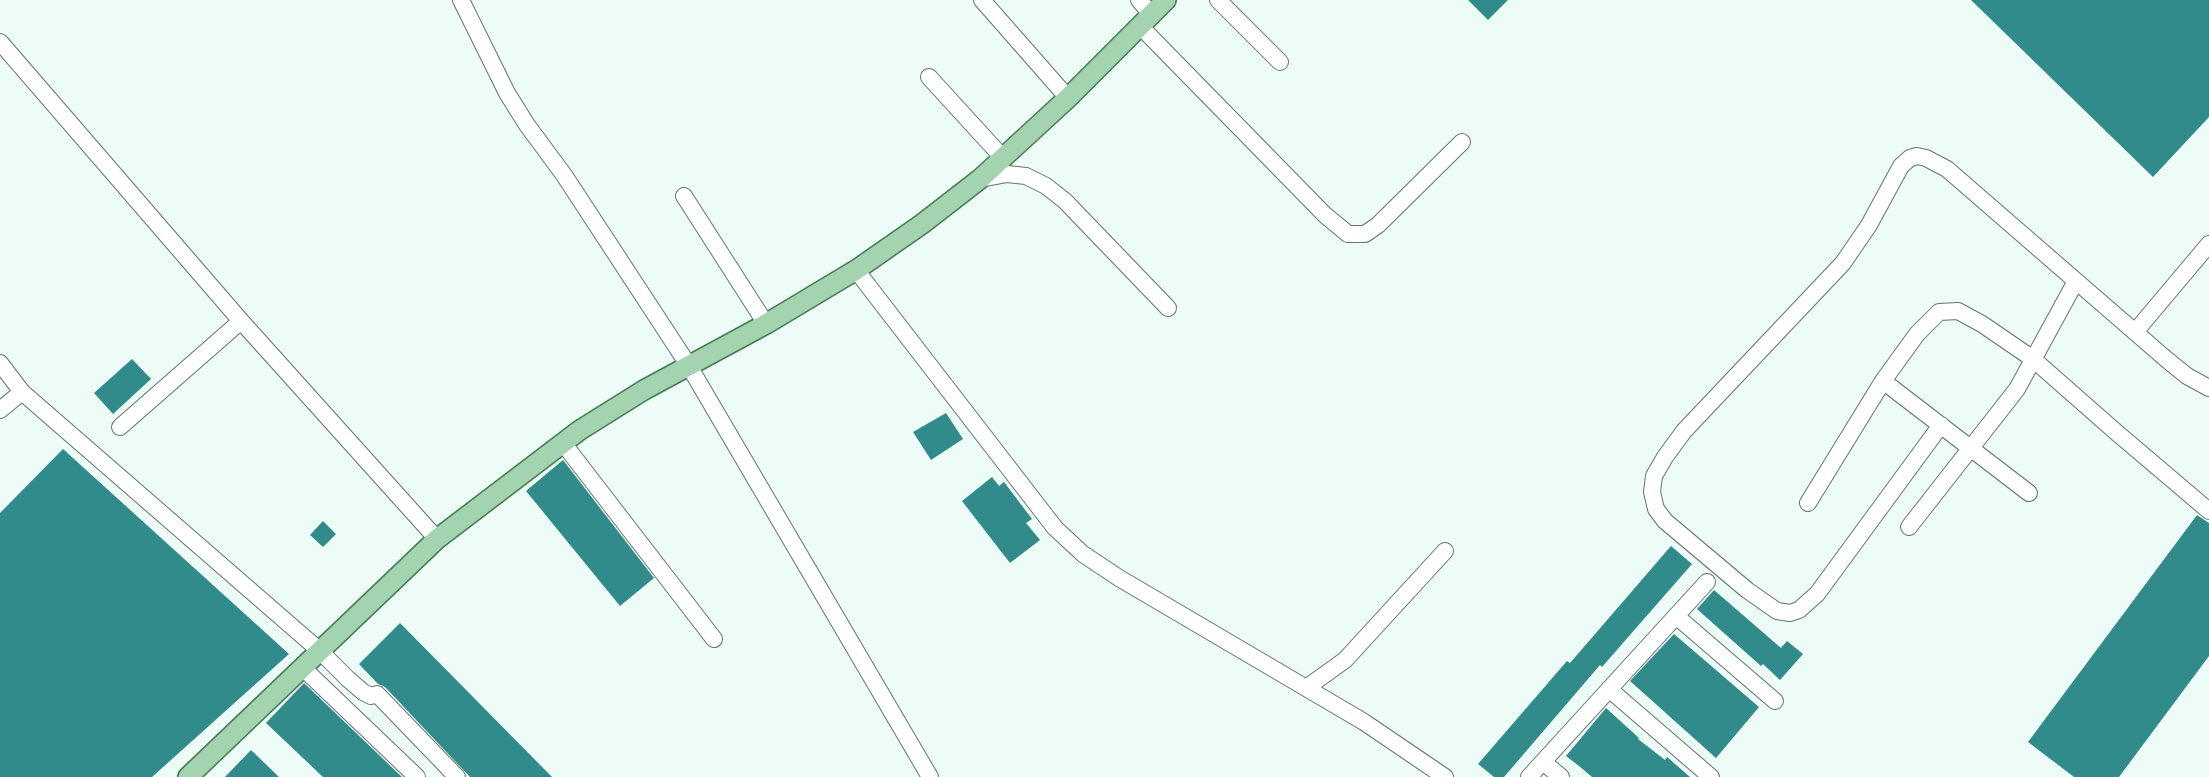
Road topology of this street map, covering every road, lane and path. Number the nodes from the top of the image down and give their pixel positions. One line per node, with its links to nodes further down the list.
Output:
1 (461, 0): 24 (street)
2 (982, 0): 10 (street)
3 (1139, 0): 6 (street)
4 (1166, 0): 6 (main road)
5 (1218, 0): 8 (street)
6 (1147, 21): 10 (main road); 11 (street)
7 (0, 42): 19 (street)
8 (1280, 62)
9 (929, 78): 12 (street)
10 (1068, 98): 12 (main road)
11 (1462, 142)
12 (1003, 158): 13 (main road)
13 (980, 179): 16 (main road); 18 (street)
14 (684, 196): 20 (street)
15 (2209, 244): 21 (street)
16 (856, 270): 20 (main road); 44 (street)
17 (2076, 281): 21 (street); 22 (street); 29 (street)
18 (1168, 308)
19 (241, 321): 30 (street); 37 (street)
20 (766, 324): 24 (main road)
21 (2135, 332): 26 (street)
22 (2034, 359): 25 (street); 32 (street); 35 (street)
23 (0, 363): 27 (street)
24 (689, 366): 31 (main road); 51 (street)
25 (1883, 382): 29 (street); 34 (street)
26 (2209, 388)
27 (22, 392): 28 (street); 42 (street)
28 (0, 410)
29 (1941, 425): 32 (street)
30 (120, 427)
31 (563, 443): 37 (main road); 41 (street)
32 (1972, 449): 33 (street); 36 (street)
33 (2029, 493)
34 (1808, 503)
35 (2209, 511)
36 (1909, 527)
37 (437, 539): 42 (main road)
38 (1445, 551): 44 (street)
39 (1707, 582): 40 (street)
40 (1676, 616): 45 (street); 46 (street)
41 (714, 639)
42 (320, 651): 43 (main road); 50 (street)
43 (303, 668): 48 (main road); 49 (street)
44 (1307, 688): 52 (street)
45 (1609, 689): 47 (street); 55 (street)
46 (1775, 701)
47 (1543, 762): 53 (street); 54 (street)
48 (188, 777)
49 (417, 777)
50 (457, 777)
51 (930, 777)
52 (1445, 777)
53 (1529, 777)
54 (1560, 777)
55 (1711, 777)

